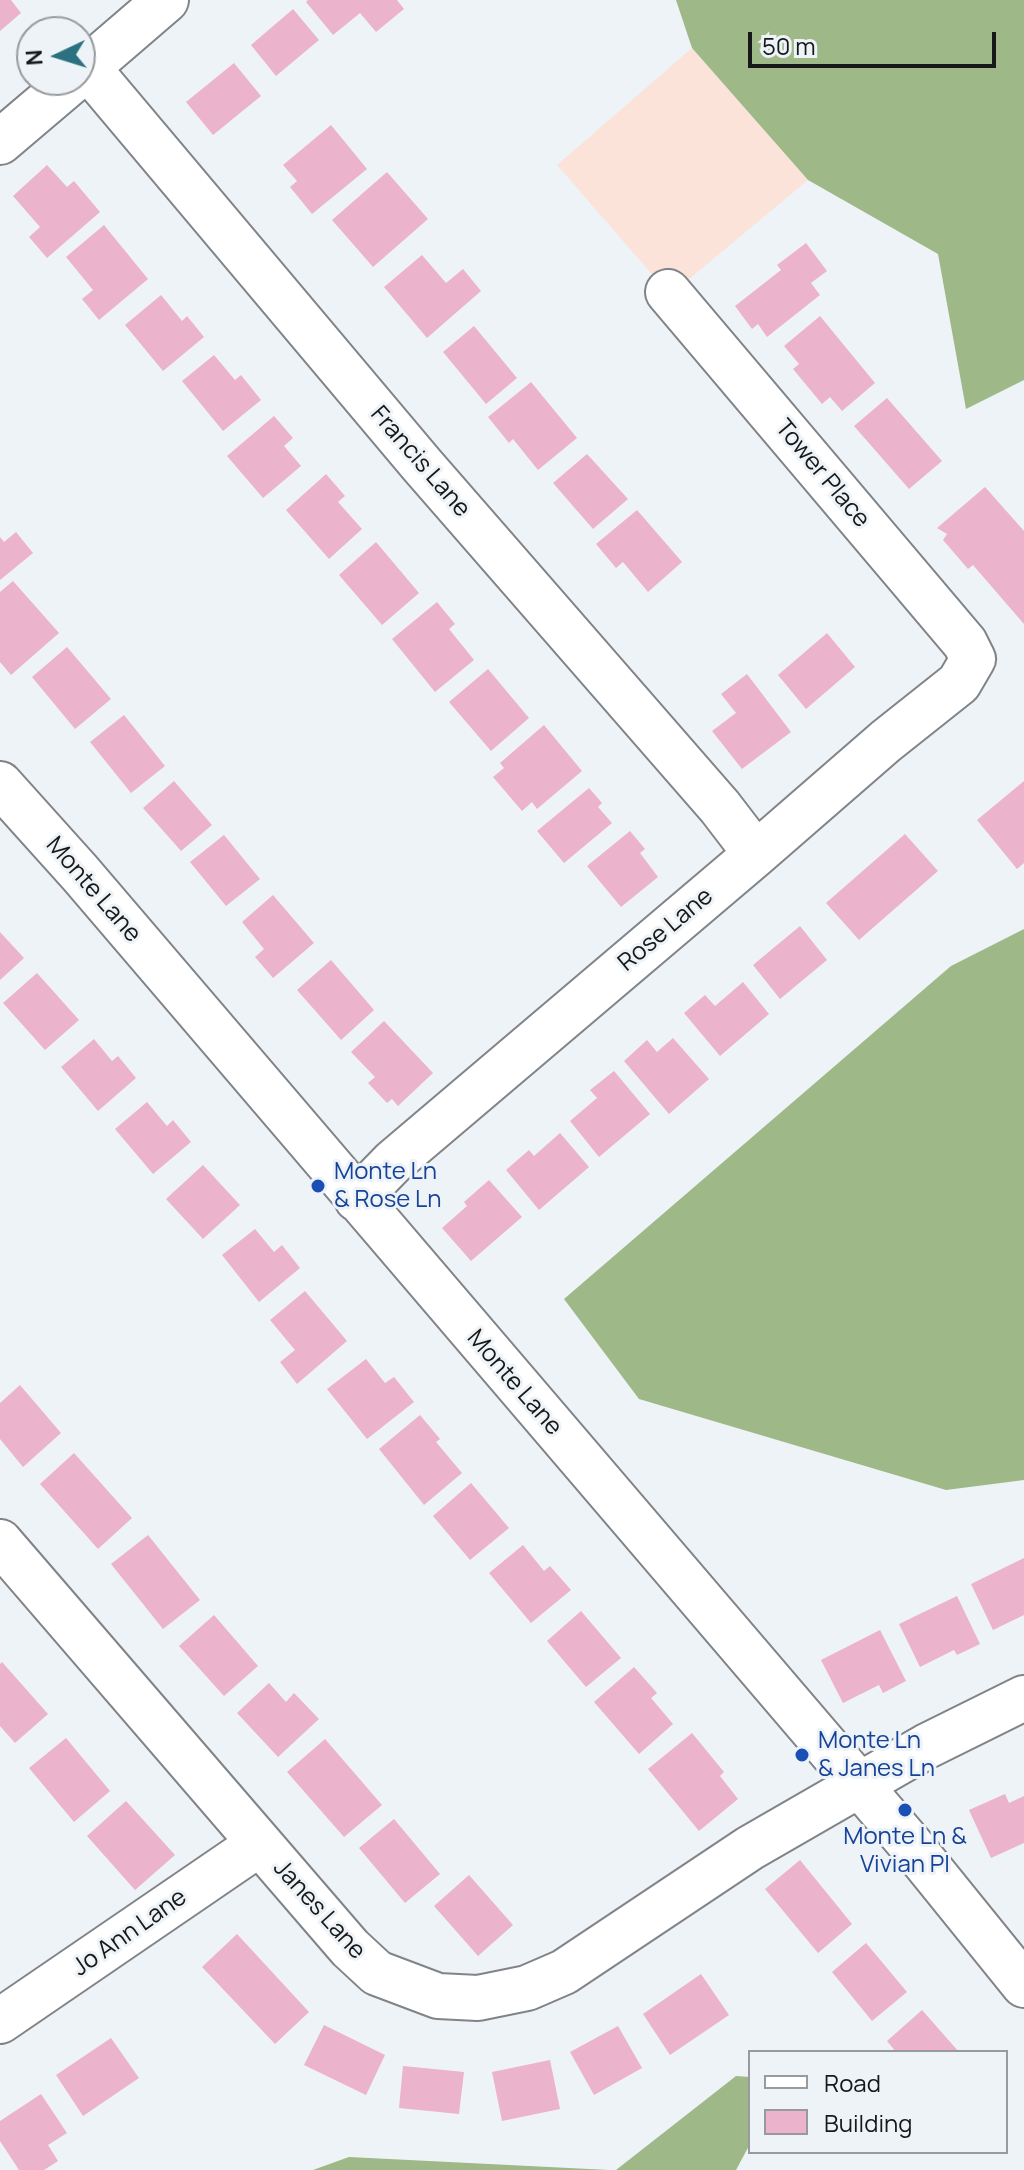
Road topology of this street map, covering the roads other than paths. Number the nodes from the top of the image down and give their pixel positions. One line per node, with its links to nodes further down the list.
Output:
1 (166, 0): 2 (street)
2 (96, 60)
3 (96, 92): 9 (street, Francis Lane)
4 (54, 96): 5 (street)
5 (0, 142)
6 (668, 292): 7 (street, Tower Place)
7 (973, 659): 9 (street, Rose Lane)
8 (0, 784): 10 (street, Monte Lane)
9 (756, 854): 10 (street, Rose Lane)
10 (357, 1199): 13 (street, Monte Lane)
11 (0, 1542): 14 (street, Janes Lane)
12 (1024, 1698): 13 (street, Janes Lane)
13 (859, 1785): 14 (street, Janes Lane); 15 (street, Monte Lane)
14 (259, 1844): 16 (street, Jo Ann Lane)
15 (1024, 1985)
16 (0, 2021)

